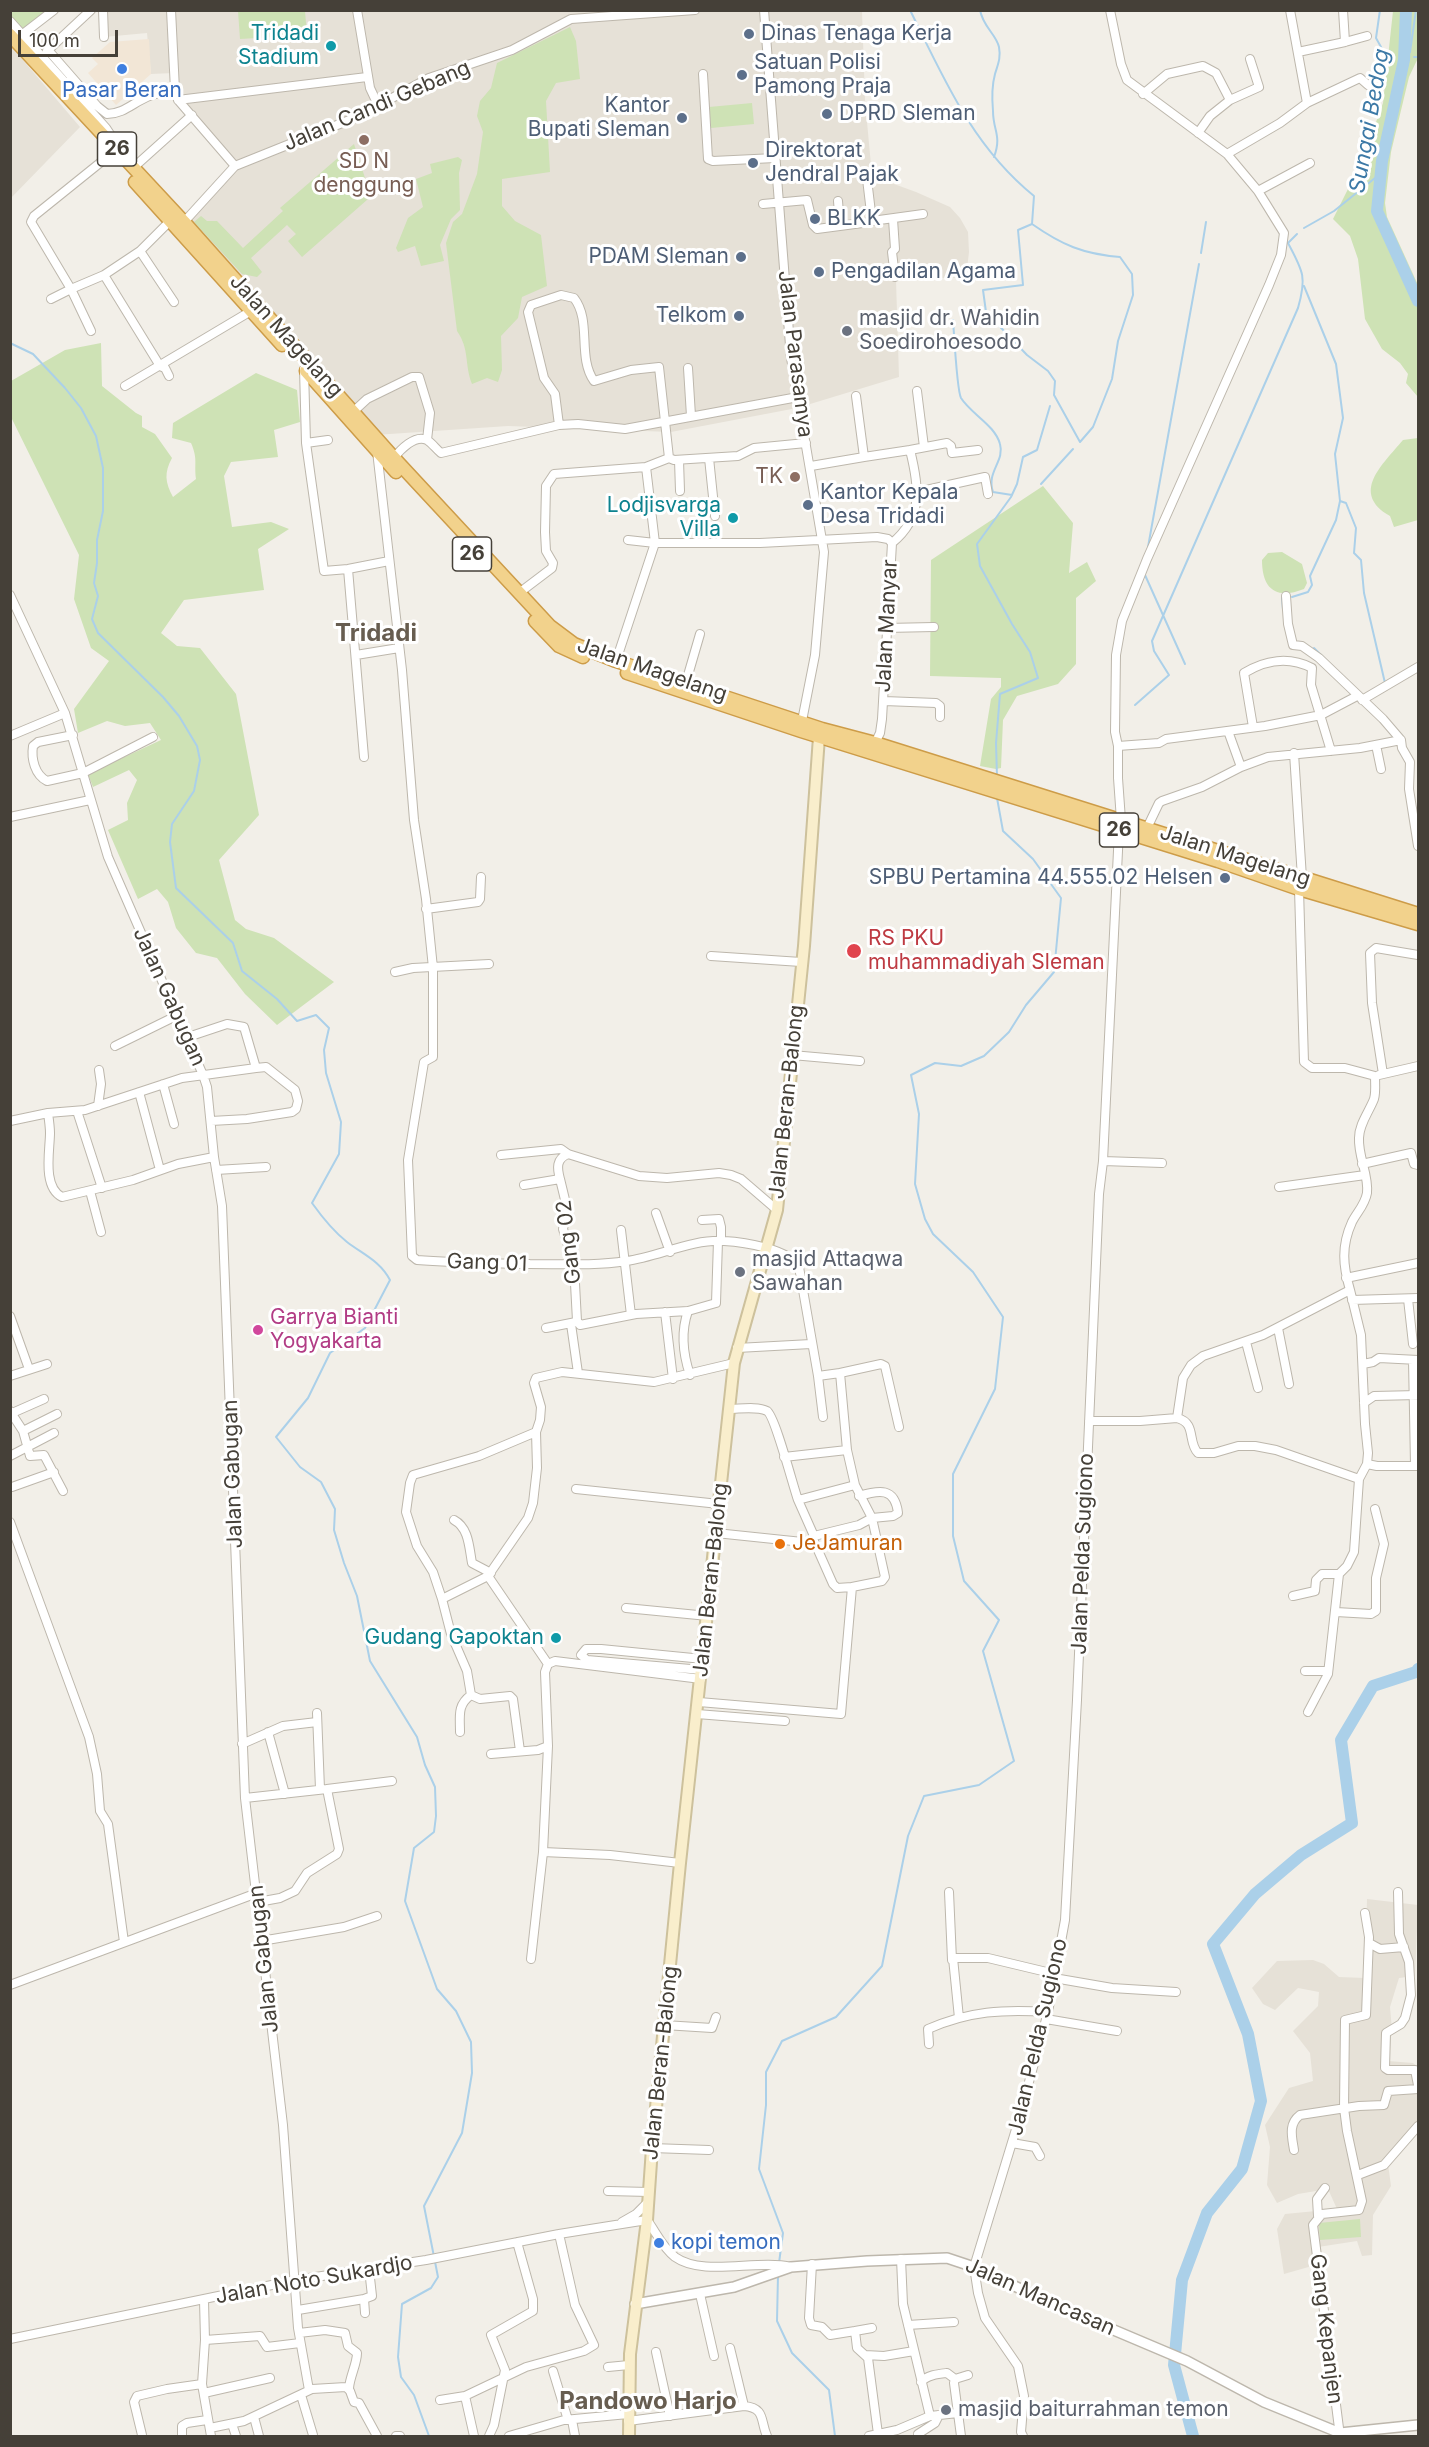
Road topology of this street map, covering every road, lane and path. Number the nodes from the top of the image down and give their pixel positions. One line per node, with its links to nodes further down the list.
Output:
1 (54, 10): 15 (street)
2 (103, 10): 14 (street)
3 (171, 10): 24 (street)
4 (357, 10): 22 (street)
5 (695, 10): 11 (street, Jalan Candi Gebang)
6 (764, 10): 34 (street, Jalan Parasamya)
7 (1110, 10): 25 (street, Jalan Pelda Sugiono)
8 (1290, 10): 18 (street)
9 (1343, 10): 16 (street)
10 (91, 11): 17 (street)
11 (571, 15): 29 (street, Jalan Candi Gebang)
12 (10, 21): 15 (street)
13 (1367, 36): 16 (street)
14 (104, 37)
15 (15, 39): 19 (highway, Jalan Magelang / 26); 33 (highway, Jalan Magelang / 26)
16 (1345, 42): 18 (street)
17 (48, 50): 19 (street); 24 (street)
18 (1298, 52): 28 (street)
19 (38, 59): 33 (highway, Jalan Magelang / 26)
20 (1250, 59): 27 (street)
21 (703, 74): 34 (street)
22 (367, 77): 26 (street); 29 (street)
23 (1368, 85): 28 (street)
24 (175, 90): 26 (street)
25 (1143, 94): 27 (street); 31 (street, Jalan Pelda Sugiono)
26 (178, 100): 30 (street)
27 (1230, 100): 31 (street)
28 (1307, 103): 32 (street)
29 (378, 105): 36 (street, Jalan Candi Gebang)
30 (192, 116): 36 (street); 37 (street)
31 (1198, 133): 32 (street, Jalan Pelda Sugiono)
32 (1227, 154): 39 (street, Jalan Pelda Sugiono)
33 (117, 155): 37 (highway, Jalan Magelang / 26); 46 (highway, Jalan Magelang / 26); 53 (street)
34 (775, 158): 41 (street, Jalan Parasamya)
35 (1310, 163): 39 (street)
36 (235, 166): 47 (street, Jalan Candi Gebang)
37 (133, 168): 47 (highway, Jalan Magelang / 26)
38 (867, 179): 45 (street)
39 (1258, 191): 121 (street, Jalan Pelda Sugiono)
40 (838, 201): 48 (street)
41 (779, 203): 42 (street); 48 (street); 65 (street, Jalan Parasamya)
42 (763, 204)
43 (923, 214): 44 (street)
44 (893, 219): 45 (street); 52 (street)
45 (872, 220): 48 (street)
46 (170, 221): 49 (street); 50 (highway, Jalan Magelang / 26)
47 (184, 222): 50 (highway, Jalan Magelang / 26)
48 (840, 226)
49 (140, 251): 51 (street); 55 (street)
50 (219, 268): 56 (highway, Jalan Magelang / 26); 66 (highway, Jalan Magelang / 26)
51 (104, 274): 53 (street); 58 (street)
52 (895, 277)
53 (71, 289): 54 (street); 57 (street)
54 (51, 299)
55 (174, 302)
56 (251, 310): 58 (street); 60 (highway, Jalan Magelang / 26)
57 (91, 331)
58 (160, 366): 61 (street); 62 (street)
59 (688, 368): 67 (street)
60 (304, 369): 72 (street); 77 (highway, Jalan Magelang / 26)
61 (169, 376)
62 (125, 386)
63 (917, 391): 74 (street)
64 (856, 396): 78 (street)
65 (798, 397): 67 (street); 73 (street, Jalan Parasamya)
66 (354, 411): 71 (street); 79 (highway, Jalan Magelang / 26)
67 (691, 416): 68 (street)
68 (665, 420): 69 (street); 69 (street); 80 (street)
69 (559, 425): 71 (street)
70 (328, 440): 72 (street)
71 (427, 440): 79 (street)
72 (306, 443): 94 (street)
73 (806, 443): 81 (street); 83 (street, Jalan Parasamya)
74 (924, 447): 75 (street); 76 (street)
75 (910, 450): 78 (street); 86 (street)
76 (978, 450)
77 (377, 451): 93 (street); 111 (highway, Jalan Magelang / 26)
78 (864, 457): 83 (street)
79 (394, 458): 95 (highway, Jalan Magelang / 26)
80 (669, 458): 82 (street); 84 (street)
81 (709, 458): 82 (street); 88 (street)
82 (678, 460): 85 (street)
83 (811, 466): 90 (street, Jalan Parasamya)
84 (646, 467): 91 (street); 95 (street)
85 (680, 491)
86 (917, 492): 87 (street); 92 (street)
87 (988, 494)
88 (715, 516)
89 (628, 540): 91 (street, Jalan Manyar)
90 (823, 540): 91 (street, Jalan Manyar); 92 (street, Jalan Manyar); 111 (street, Jalan Parasamya)
91 (655, 543): 103 (street)
92 (892, 543): 99 (street, Jalan Manyar)
93 (389, 561): 94 (street); 101 (street)
94 (348, 569): 102 (street)
95 (519, 593): 103 (highway, Jalan Magelang / 26)
96 (10, 595): 108 (street, Jalan Gabugan)
97 (1286, 596): 106 (street)
98 (934, 627): 99 (street)
99 (886, 628): 107 (street, Jalan Manyar)
100 (700, 634): 105 (street)
101 (399, 648): 102 (street); 138 (street)
102 (356, 655): 124 (street)
103 (616, 661): 105 (highway, Jalan Magelang / 26)
104 (1419, 667): 106 (street)
105 (686, 682): 111 (highway, Jalan Magelang / 26)
106 (1359, 698): 109 (street); 118 (street)
107 (884, 701): 110 (street); 119 (street, Jalan Manyar)
108 (65, 713): 115 (street, Jalan Gabugan); 116 (street)
109 (1321, 715): 112 (street); 112 (street); 122 (street)
110 (940, 717)
111 (801, 726): 114 (highway, Jalan Magelang / 26)
112 (1253, 727): 113 (street)
113 (1228, 731): 121 (street); 126 (street)
114 (821, 733): 119 (highway, Jalan Magelang / 26); 132 (highway, Jalan Magelang / 26); 143 (main road, Jalan Beran-Balong)
115 (73, 735): 128 (street, Jalan Gabugan); 128 (street)
116 (10, 736)
117 (153, 737): 128 (street)
118 (1401, 740): 120 (street); 125 (street)
119 (875, 743): 132 (highway, Jalan Magelang / 26)
120 (1376, 745): 122 (street); 127 (street)
121 (1118, 746): 132 (street, Jalan Pelda Sugiono)
122 (1331, 751): 123 (street)
123 (1294, 753): 126 (street); 136 (street)
124 (364, 757)
125 (1414, 761): 130 (street)
126 (1241, 766): 133 (street)
127 (1381, 769)
128 (83, 773): 129 (street, Jalan Gabugan)
129 (90, 800): 131 (street); 147 (street, Jalan Gabugan)
130 (1415, 805): 134 (street)
131 (10, 817)
132 (1120, 825): 133 (highway, Jalan Magelang / 26); 136 (highway, Jalan Magelang / 26); 168 (street, Jalan Pelda Sugiono)
133 (1147, 828): 136 (highway, Jalan Magelang / 26)
134 (1419, 846)
135 (481, 877): 138 (street)
136 (1300, 884): 137 (highway, Jalan Magelang / 26); 156 (street)
137 (1334, 893): 139 (highway, Jalan Magelang / 26); 140 (highway, Jalan Magelang / 26)
138 (426, 909): 145 (street)
139 (1419, 914)
140 (1419, 924)
141 (1419, 955): 156 (street)
142 (711, 956): 143 (street)
143 (801, 962): 150 (main road, Jalan Beran-Balong)
144 (489, 964): 145 (street)
145 (433, 968): 146 (street); 191 (street, Gang 01)
146 (395, 972)
147 (178, 1015): 148 (street, Jalan Gabugan); 149 (street)
148 (188, 1038): 153 (street); 155 (street, Jalan Gabugan)
149 (115, 1046)
150 (792, 1055): 151 (street); 181 (main road, Jalan Beran-Balong)
151 (860, 1061)
152 (1419, 1066): 156 (street)
153 (256, 1068): 155 (street); 163 (street)
154 (99, 1070): 159 (street)
155 (203, 1075): 157 (street); 163 (street, Jalan Gabugan)
156 (1379, 1075): 170 (street)
157 (163, 1084): 158 (street); 164 (street)
158 (139, 1092): 159 (street); 173 (street)
159 (98, 1106): 160 (street)
160 (77, 1112): 161 (street); 179 (street)
161 (48, 1113): 162 (street); 180 (street)
162 (10, 1121)
163 (211, 1121): 167 (street, Jalan Gabugan)
164 (174, 1124)
165 (568, 1154): 166 (street); 176 (street); 181 (street)
166 (501, 1155)
167 (214, 1157): 173 (street); 174 (street, Jalan Gabugan)
168 (1103, 1161): 169 (street); 229 (street, Jalan Pelda Sugiono)
169 (1162, 1163)
170 (1362, 1164): 171 (street); 175 (street)
171 (1419, 1165)
172 (266, 1167): 174 (street)
173 (160, 1170): 179 (street)
174 (216, 1170): 274 (street, Jalan Gabugan)
175 (1365, 1175): 178 (street); 192 (street)
176 (560, 1179): 177 (street, Gang 02); 191 (street, Gang 02)
177 (524, 1185)
178 (1279, 1187)
179 (102, 1188): 180 (street)
180 (90, 1191): 185 (street)
181 (777, 1210): 187 (main road, Jalan Beran-Balong)
182 (656, 1213): 188 (street)
183 (702, 1220): 186 (street)
184 (621, 1230): 189 (street)
185 (101, 1232)
186 (720, 1241): 187 (street, Gang 01); 188 (street, Gang 01); 197 (street)
187 (767, 1249): 205 (street, Gang 01); 207 (main road, Jalan Beran-Balong)
188 (670, 1252): 189 (street, Gang 01)
189 (626, 1261): 191 (street, Gang 01); 199 (street)
190 (1419, 1263): 192 (street)
191 (574, 1264): 201 (street, Gang 02)
192 (1346, 1278): 193 (street)
193 (1350, 1290): 196 (street); 203 (street)
194 (1419, 1298): 195 (street)
195 (1408, 1299): 196 (street); 206 (street)
196 (1352, 1300): 211 (street)
197 (688, 1311): 198 (street); 215 (street)
198 (665, 1312): 199 (street); 218 (street)
199 (631, 1315): 201 (street)
200 (10, 1316): 212 (street)
201 (574, 1323): 202 (street); 213 (street, Gang 02)
202 (546, 1328)
203 (1278, 1328): 204 (street); 219 (street)
204 (1246, 1342): 220 (street); 228 (street)
205 (811, 1344): 207 (street); 217 (street, Gang 01)
206 (1413, 1344)
207 (737, 1348): 210 (main road, Jalan Beran-Balong)
208 (1416, 1360): 211 (street); 221 (street)
209 (47, 1364): 212 (street)
210 (734, 1364): 215 (street); 224 (main road, Jalan Beran-Balong)
211 (1363, 1364): 223 (street)
212 (29, 1369): 216 (street)
213 (578, 1373): 218 (street); 232 (street)
214 (840, 1373): 217 (street); 230 (street); 235 (street)
215 (690, 1375): 218 (street)
216 (10, 1376)
217 (818, 1376): 227 (street, Gang 01)
218 (673, 1379)
219 (1289, 1384)
220 (1258, 1388)
221 (1416, 1395): 223 (street); 239 (street)
222 (44, 1399): 225 (street)
223 (1364, 1403): 238 (street)
224 (729, 1409): 237 (street); 248 (main road, Jalan Beran-Balong)
225 (11, 1413): 231 (street)
226 (57, 1414): 231 (street)
227 (823, 1417)
228 (1176, 1418): 229 (street); 241 (street)
229 (1089, 1421): 295 (street, Jalan Pelda Sugiono)
230 (899, 1427)
231 (22, 1431): 234 (street)
232 (536, 1432): 255 (street); 259 (street)
233 (54, 1433): 234 (street)
234 (27, 1446): 236 (street); 240 (street)
235 (847, 1450): 237 (street); 242 (street)
236 (10, 1455)
237 (783, 1457): 247 (street)
238 (1366, 1464): 239 (street); 241 (street)
239 (1417, 1466)
240 (54, 1472): 243 (street); 245 (street)
241 (1359, 1479): 256 (street)
242 (855, 1485): 246 (street); 247 (street)
243 (12, 1487)
244 (576, 1489): 248 (street)
245 (63, 1491)
246 (859, 1496): 250 (street); 250 (street)
247 (798, 1500): 254 (street)
248 (719, 1504): 253 (main road, Jalan Beran-Balong)
249 (1375, 1509): 261 (street)
250 (872, 1518): 254 (street); 257 (street)
251 (454, 1520): 255 (street)
252 (10, 1522): 290 (street)
253 (716, 1533): 254 (street); 262 (main road, Jalan Beran-Balong)
254 (813, 1539): 257 (street)
255 (489, 1574): 259 (street); 263 (street)
256 (1340, 1574): 258 (street); 261 (street)
257 (852, 1587): 268 (street)
258 (1293, 1596)
259 (442, 1599): 267 (street)
260 (626, 1608): 262 (street)
261 (1336, 1611): 266 (street)
262 (708, 1616): 264 (main road, Jalan Beran-Balong)
263 (548, 1664): 264 (street); 275 (street)
264 (702, 1669): 264 (street); 268 (main road, Jalan Beran-Balong)
265 (1305, 1671): 266 (street)
266 (1328, 1671): 269 (street)
267 (471, 1695): 273 (street); 276 (street)
268 (699, 1702): 270 (main road, Jalan Beran-Balong)
269 (1308, 1712)
270 (697, 1714): 271 (street); 283 (main road, Jalan Beran-Balong)
271 (785, 1721)
272 (267, 1732): 274 (street); 279 (street); 280 (street)
273 (460, 1732)
274 (242, 1744): 281 (street, Jalan Gabugan)
275 (548, 1746): 276 (street); 282 (street)
276 (520, 1751): 277 (street)
277 (491, 1754)
278 (392, 1781): 279 (street)
279 (323, 1789): 280 (street); 286 (street)
280 (285, 1794): 281 (street)
281 (245, 1798): 286 (street, Jalan Gabugan)
282 (543, 1852): 283 (street); 293 (street)
283 (680, 1863): 301 (main road, Jalan Beran-Balong)
284 (949, 1892): 294 (street)
285 (1398, 1892): 292 (street)
286 (257, 1898): 289 (street, Jalan Gabugan); 290 (street)
287 (1365, 1913): 291 (street)
288 (376, 1916): 289 (street)
289 (261, 1941): 326 (street, Jalan Gabugan)
290 (124, 1942): 296 (street)
291 (1369, 1943): 292 (street); 305 (street)
292 (1404, 1947): 304 (street)
293 (531, 1959)
294 (952, 1960): 295 (street); 300 (street)
295 (1054, 1976): 297 (street); 298 (street, Jalan Pelda Sugiono)
296 (10, 1985)
297 (1176, 1992)
298 (1047, 2016): 300 (street); 302 (street); 307 (street, Jalan Pelda Sugiono)
299 (716, 2017): 301 (street)
300 (959, 2018): 303 (street)
301 (664, 2025): 308 (main road, Jalan Beran-Balong)
302 (1117, 2031)
303 (929, 2044)
304 (1419, 2087): 305 (street)
305 (1344, 2108): 310 (street); 312 (street)
306 (1419, 2126): 312 (street)
307 (1012, 2143): 311 (street); 324 (street, Jalan Pelda Sugiono)
308 (652, 2148): 309 (street); 315 (main road, Jalan Beran-Balong)
309 (709, 2150)
310 (1294, 2150)
311 (1040, 2156)
312 (1358, 2175): 316 (street)
313 (1325, 2188): 316 (street)
314 (608, 2191): 315 (street)
315 (649, 2197): 317 (main road, Jalan Beran-Balong); 318 (street, Jalan Noto Sukardjo)
316 (1318, 2216): 377 (street, Gang Kepanjen)
317 (647, 2220): 318 (street, Jalan Noto Sukardjo); 323 (street); 330 (main road, Jalan Beran-Balong)
318 (618, 2224): 319 (street, Jalan Noto Sukardjo)
319 (558, 2234): 320 (street, Jalan Noto Sukardjo); 350 (street)
320 (517, 2242): 325 (street, Jalan Noto Sukardjo); 350 (street)
321 (901, 2259): 322 (street, Jalan Mancasan); 324 (street, Jalan Mancasan); 334 (street)
322 (812, 2264): 323 (street, Jalan Mancasan); 336 (street)
323 (790, 2267): 327 (street, Jalan Mancasan)
324 (974, 2267): 377 (street, Jalan Mancasan); 390 (street)
325 (369, 2269): 326 (street, Jalan Noto Sukardjo); 328 (street)
326 (296, 2280): 329 (street, Jalan Noto Sukardjo); 331 (street, Jalan Gabugan)
327 (700, 2294): 330 (street, Jalan Mancasan); 345 (street)
328 (364, 2299): 331 (street); 332 (street)
329 (204, 2300): 338 (street, Jalan Noto Sukardjo); 339 (street)
330 (635, 2304): 346 (main road, Jalan Beran-Balong)
331 (298, 2310): 337 (street, Jalan Gabugan)
332 (365, 2313)
333 (954, 2322): 334 (street)
334 (908, 2325): 342 (street)
335 (872, 2328): 336 (street)
336 (855, 2331): 344 (street)
337 (299, 2333): 340 (street, Jalan Gabugan); 355 (street)
338 (10, 2339)
339 (206, 2340): 340 (street); 354 (street)
340 (300, 2343): 356 (street, Jalan Gabugan)
341 (730, 2348): 361 (street)
342 (914, 2351): 344 (street); 353 (street)
343 (656, 2352): 365 (street)
344 (865, 2355): 373 (street)
345 (714, 2356)
346 (629, 2365): 347 (street); 368 (main road, Jalan Beran-Balong)
347 (608, 2367)
348 (553, 2371): 369 (street)
349 (968, 2375): 352 (street)
350 (503, 2376): 359 (street); 383 (street)
351 (270, 2378): 357 (street)
352 (955, 2379): 353 (street); 362 (street)
353 (921, 2382): 366 (street)
354 (202, 2384): 357 (street); 375 (street)
355 (349, 2388): 356 (street); 381 (street)
356 (309, 2390): 358 (street)
357 (204, 2393): 372 (street)
358 (301, 2395): 367 (street); 376 (street)
359 (465, 2396): 360 (street); 382 (street)
360 (440, 2400)
361 (744, 2406): 365 (street); 387 (street)
362 (958, 2413): 363 (street); 364 (street); 389 (street)
363 (987, 2414)
364 (939, 2415): 366 (street); 374 (street)
365 (670, 2416): 368 (street)
366 (930, 2416): 373 (street)
367 (254, 2417): 370 (street); 380 (street)
368 (628, 2417): 369 (street); 386 (main road, Jalan Beran-Balong)
369 (570, 2420): 384 (street); 385 (street)
370 (232, 2424): 372 (street); 379 (street)
371 (1419, 2426): 377 (street)
372 (209, 2428): 378 (street)
373 (878, 2434): 388 (street)
374 (918, 2434)
375 (142, 2435)
376 (313, 2435)
377 (1340, 2435)
378 (182, 2436)
379 (236, 2436)
380 (259, 2436)
381 (377, 2436)
382 (474, 2436)
383 (489, 2436)
384 (509, 2436)
385 (574, 2436)
386 (629, 2436)
387 (767, 2436)
388 (869, 2436)
389 (961, 2436)
390 (1023, 2436)

